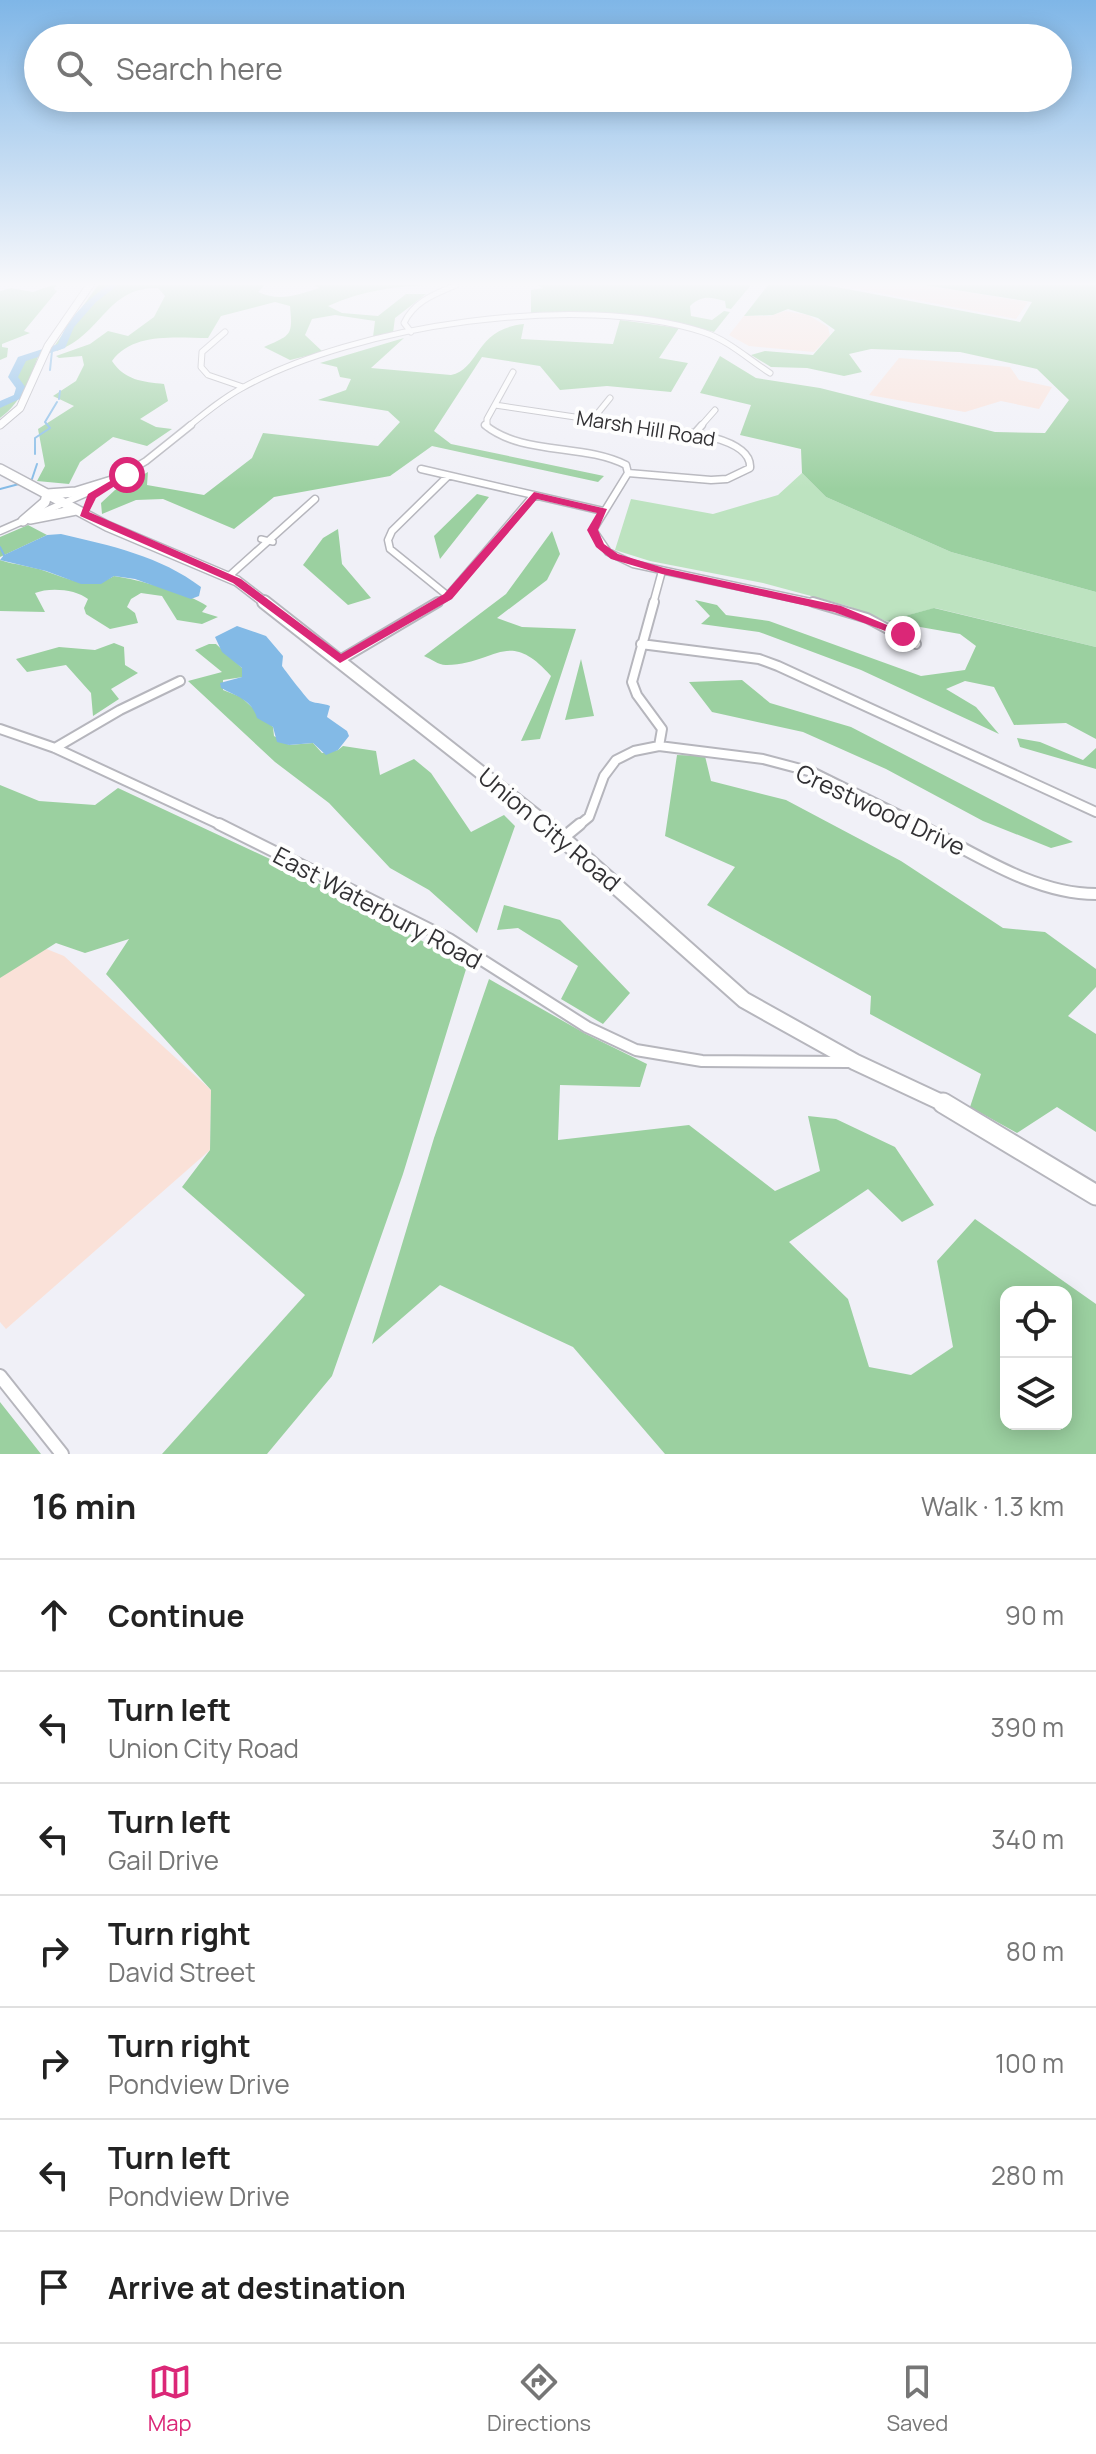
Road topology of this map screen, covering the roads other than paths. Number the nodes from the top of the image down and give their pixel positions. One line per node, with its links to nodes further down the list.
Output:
1 (44, 353): 12 (main road)
2 (202, 353): 7 (street)
3 (335, 353): 7 (street)
4 (741, 353): 6 (street)
5 (513, 372): 9 (street)
6 (770, 373)
7 (243, 387): 18 (street)
8 (610, 398): 11 (street)
9 (495, 405): 11 (street, Marsh Hill Road); 16 (street)
10 (715, 410): 13 (street)
11 (593, 419): 13 (street, Marsh Hill Road)
12 (0, 425)
13 (694, 434): 16 (street, Marsh Hill Road)
14 (0, 469): 19 (main road, Union City Road)
15 (421, 469): 17 (street)
16 (628, 473): 23 (street)
17 (448, 476): 20 (street); 28 (street)
18 (115, 480): 19 (main road); 22 (street); 22 (main road)
19 (47, 494): 22 (main road, Union City Road); 24 (main road)
20 (534, 495): 23 (street); 28 (street)
21 (315, 499): 27 (street)
22 (75, 509): 24 (main road); 27 (main road, Union City Road)
23 (603, 511): 26 (street)
24 (23, 521): 25 (street)
25 (0, 531)
26 (662, 571): 29 (street); 30 (street)
27 (228, 577): 31 (main road, Union City Road)
28 (448, 596): 31 (street)
29 (641, 644): 34 (street); 36 (street)
30 (916, 644)
31 (340, 660): 37 (main road, Union City Road)
32 (180, 681): 35 (street)
33 (0, 729): 35 (street, East Waterbury Road)
34 (659, 746): 37 (street, Crestwood Drive); 38 (street, Crestwood Drive)
35 (55, 748): 39 (street, East Waterbury Road)
36 (1096, 812)
37 (563, 838): 39 (main road, Union City Road)
38 (1096, 894)
39 (855, 1062): 40 (main road, Union City Road)
40 (1096, 1195)
41 (0, 1376): 42 (street)
42 (62, 1454)

